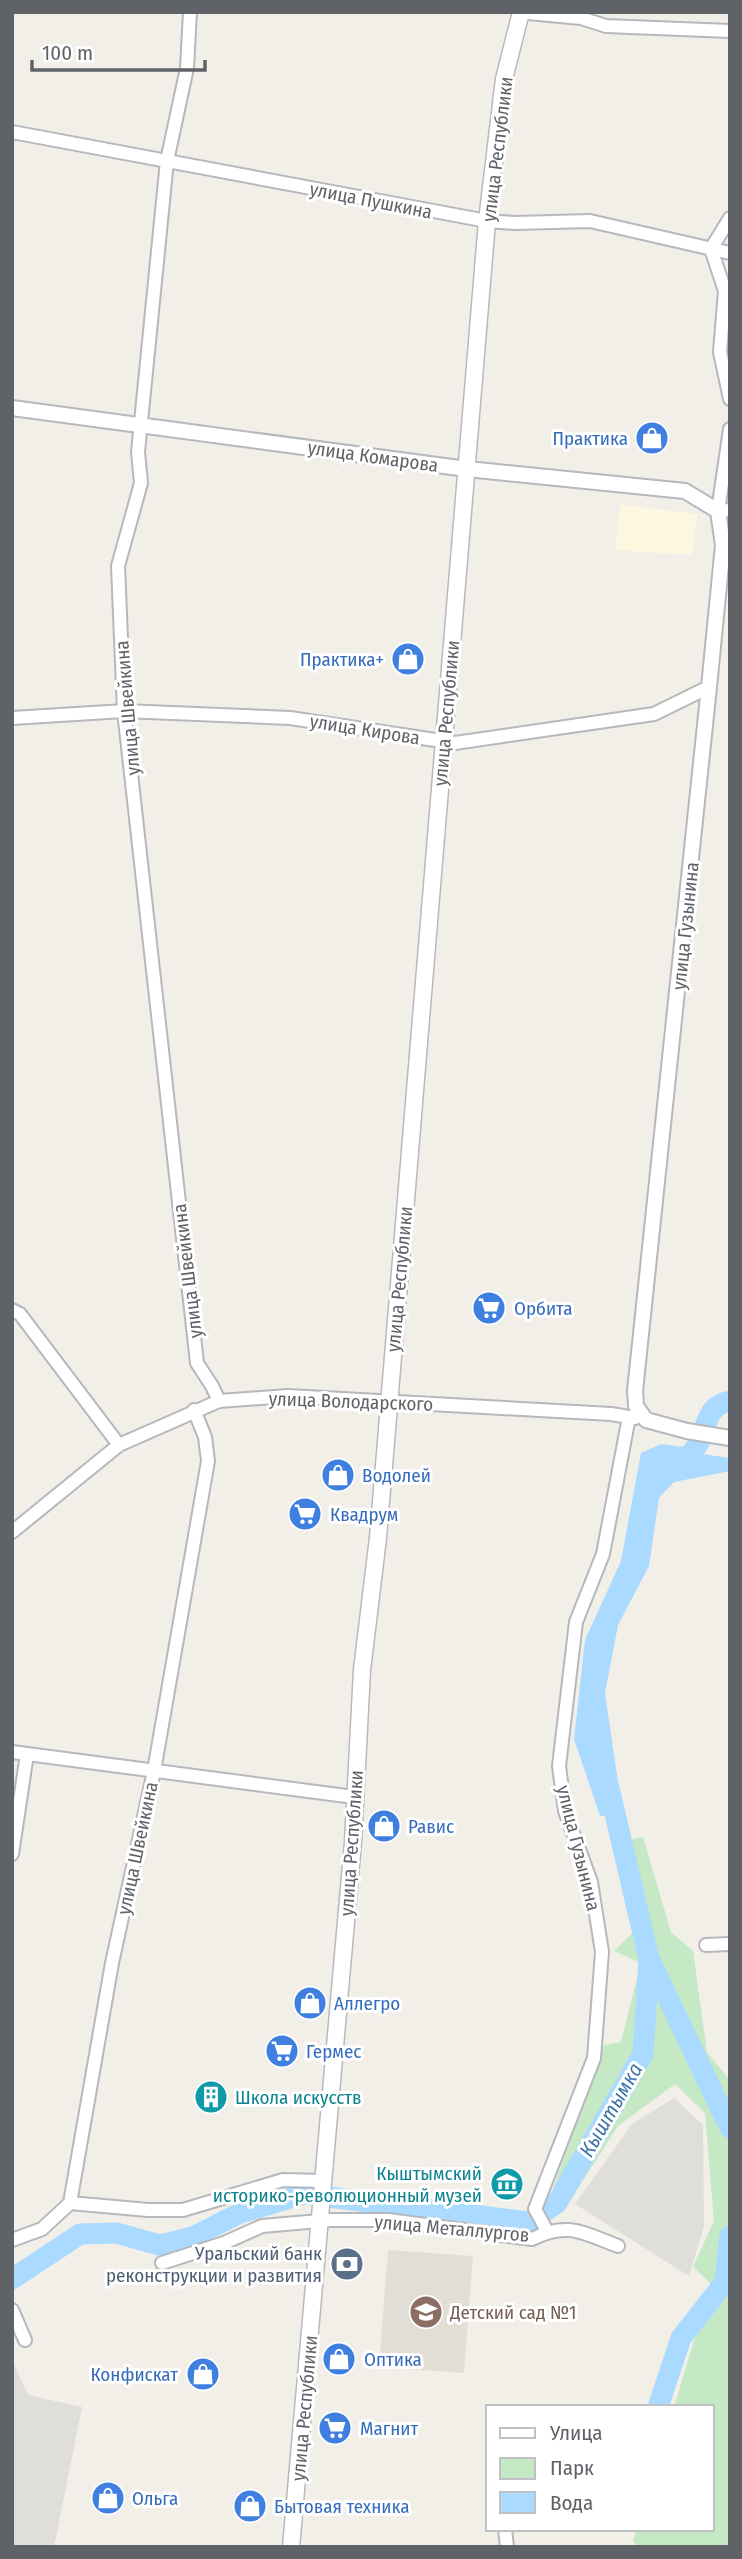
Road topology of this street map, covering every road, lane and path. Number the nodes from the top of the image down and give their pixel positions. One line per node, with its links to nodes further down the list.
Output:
1 (190, 12): 5 (street, улица Швейкина)
2 (520, 13): 3 (street); 7 (main road, улица Республики)
3 (730, 31)
4 (12, 132): 5 (street, улица Пушкина)
5 (167, 161): 7 (street, улица Пушкина); 12 (street, улица Швейкина)
6 (730, 218): 8 (street)
7 (487, 221): 8 (street, улица Пушкина); 14 (main road, улица Республики)
8 (710, 249): 9 (street, улица Пушкина); 10 (street)
9 (730, 253)
10 (730, 399)
11 (12, 408): 12 (street, улица Комарова)
12 (142, 424): 14 (street, улица Комарова); 17 (street, улица Швейкина)
13 (730, 429): 15 (street, улица Гузынина)
14 (467, 469): 15 (street, улица Комарова); 19 (main road, улица Республики)
15 (724, 511): 16 (street, улица Гузынина)
16 (709, 687): 19 (street, улица Кирова); 25 (street, улица Гузынина)
17 (124, 711): 18 (street, улица Кирова); 19 (street, улица Кирова); 21 (street, улица Швейкина)
18 (12, 718)
19 (444, 742): 22 (main road, улица Республики)
20 (12, 1310): 27 (street)
21 (219, 1401): 22 (street, улица Володарского); 23 (street, улица Володарского)
22 (388, 1401): 24 (street, улица Володарского); 32 (main road, улица Республики)
23 (194, 1410): 27 (street, улица Володарского); 31 (street, улица Швейкина)
24 (629, 1418): 25 (street, улица Володарского); 39 (street, улица Гузынина)
25 (646, 1420): 26 (street)
26 (730, 1438)
27 (119, 1445): 28 (street, улица Володарского)
28 (12, 1532)
29 (12, 1752): 30 (street)
30 (27, 1754): 31 (street); 33 (street)
31 (154, 1771): 32 (street); 37 (street, улица Швейкина)
32 (354, 1797): 36 (main road, улица Республики)
33 (12, 1854)
34 (730, 1944): 35 (street)
35 (706, 1945)
36 (322, 2191): 37 (street); 38 (main road, улица Республики)
37 (69, 2203): 40 (street)
38 (320, 2222): 39 (street, улица Металлургов); 42 (street, улица Металлургов); 45 (main road, улица Республики)
39 (547, 2231): 41 (street, улица Металлургов)
40 (12, 2240)
41 (618, 2246)
42 (162, 2263)
43 (12, 2310): 44 (street)
44 (25, 2340)
45 (291, 2547)

